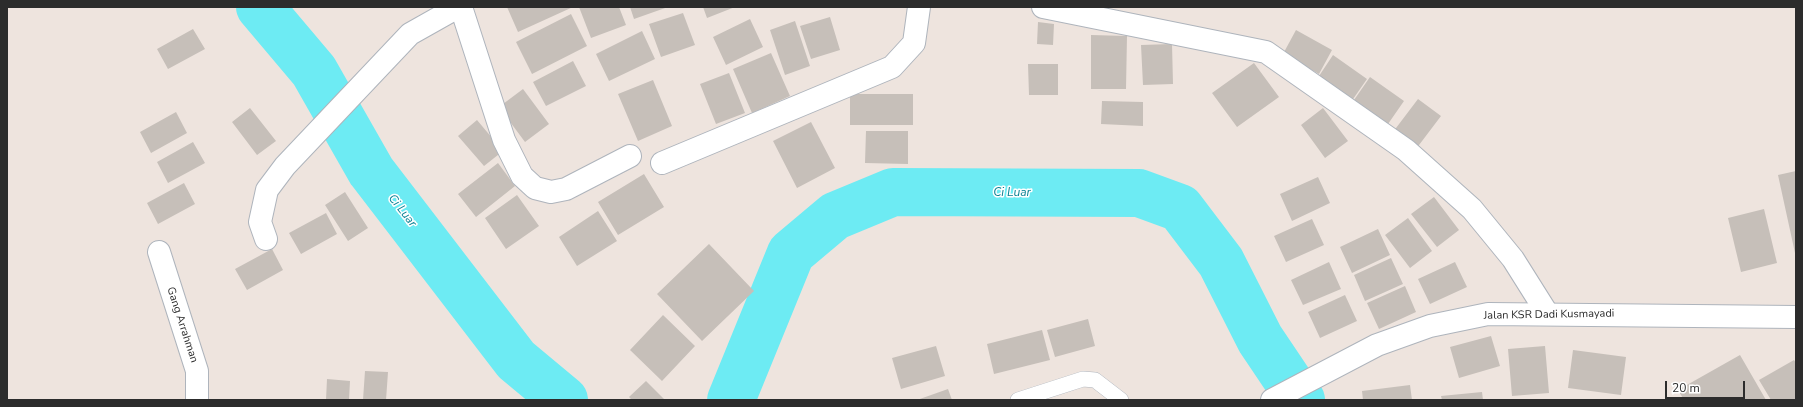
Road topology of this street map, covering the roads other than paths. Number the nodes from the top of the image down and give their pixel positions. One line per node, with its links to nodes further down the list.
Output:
1 (458, 7): 7 (street)
2 (461, 7): 5 (street)
3 (919, 7): 6 (street)
4 (1043, 7): 9 (street)
5 (630, 156)
6 (662, 163)
7 (266, 239)
8 (159, 252): 11 (street, Gang Arrahman)
9 (1547, 313): 10 (street, Jalan KSR Dadi Kusmayadi); 14 (street, Jalan KSR Dadi Kusmayadi)
10 (1796, 317)
11 (197, 400)
12 (1018, 400): 13 (lane)
13 (1121, 400)
14 (1272, 400)

